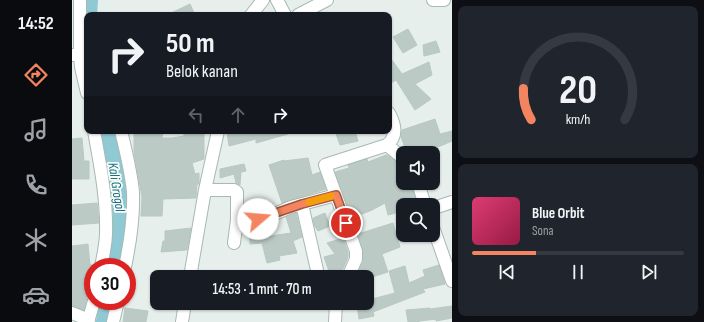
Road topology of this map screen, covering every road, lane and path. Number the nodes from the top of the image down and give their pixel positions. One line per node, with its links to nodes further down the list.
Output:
1 (80, 0): 10 (street)
2 (263, 0): 7 (street)
3 (277, 0): 8 (street)
4 (327, 0): 9 (street)
5 (433, 0): 6 (street)
6 (444, 0)
7 (253, 12)
8 (283, 12)
9 (304, 12)
10 (80, 54): 11 (street)
11 (84, 80)
12 (392, 119): 16 (street)
13 (94, 134): 26 (street)
14 (122, 134): 27 (street)
15 (217, 134): 18 (street)
16 (387, 145): 17 (street); 19 (street)
17 (396, 152)
18 (205, 190): 23 (street); 28 (street)
19 (336, 195): 21 (street); 30 (street)
20 (452, 202): 22 (street)
21 (302, 204): 23 (street); 29 (street)
22 (440, 204)
23 (237, 220): 25 (street)
24 (438, 242): 31 (street)
25 (234, 243)
26 (102, 258)
27 (126, 258)
28 (191, 270)
29 (318, 270)
30 (351, 270)
31 (452, 282)
32 (91, 310): 37 (street)
33 (116, 310): 38 (street)
34 (184, 310): 39 (street)
35 (336, 310): 40 (street)
36 (72, 313): 37 (street)
37 (88, 321)
38 (113, 322)
39 (182, 322)
40 (335, 322)

